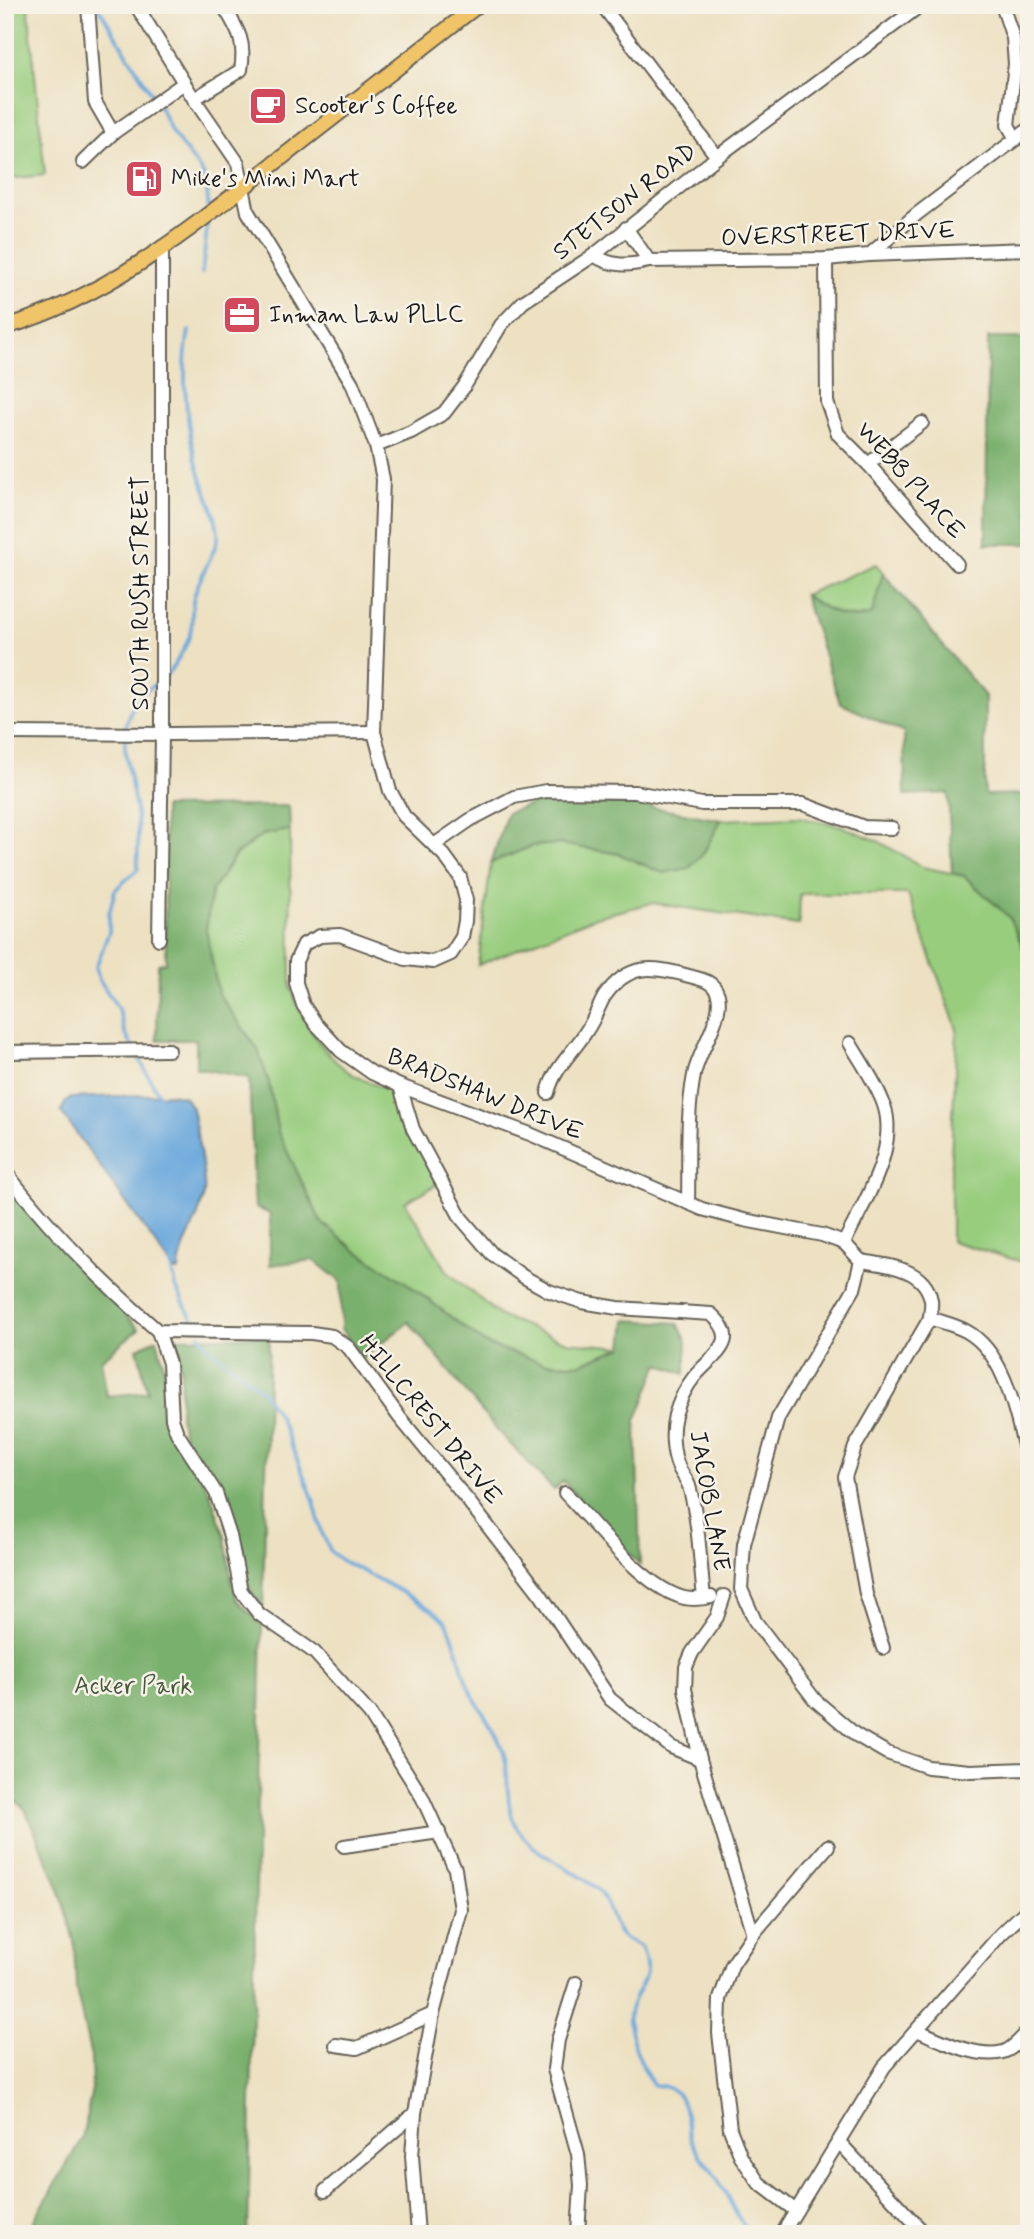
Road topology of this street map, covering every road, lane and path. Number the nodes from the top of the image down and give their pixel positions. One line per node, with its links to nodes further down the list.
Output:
1 (88, 5): 11 (street)
2 (136, 5): 8 (street, BRADSHAW DRIVE)
3 (223, 5): 9 (street)
4 (478, 5): 15 (main road)
5 (602, 5): 13 (street)
6 (921, 5): 13 (street, STETSON ROAD)
7 (1002, 5): 12 (street)
8 (184, 83): 9 (street, BRADSHAW DRIVE); 11 (street)
9 (194, 99): 15 (street, BRADSHAW DRIVE)
10 (1029, 129): 12 (street)
11 (113, 133): 14 (street)
12 (1016, 139): 22 (street)
13 (717, 157): 16 (street, STETSON ROAD)
14 (83, 162)
15 (242, 189): 18 (main road); 27 (street, BRADSHAW DRIVE)
16 (626, 228): 21 (street, STETSON ROAD); 24 (street)
17 (1029, 237): 19 (street)
18 (162, 247): 25 (main road); 32 (street, SOUTH RUSH STREET)
19 (1013, 249): 20 (street, OVERSTREET DRIVE); 22 (street, OVERSTREET DRIVE)
20 (1029, 249)
21 (594, 255): 24 (street, OVERSTREET DRIVE); 27 (street, STETSON ROAD)
22 (869, 255): 23 (street, OVERSTREET DRIVE)
23 (826, 259): 24 (street, OVERSTREET DRIVE); 28 (street, WEBB PLACE)
24 (649, 261)
25 (5, 327)
26 (922, 423): 28 (street)
27 (376, 446): 30 (street, BRADSHAW DRIVE)
28 (868, 464): 29 (street, WEBB PLACE)
29 (957, 564)
30 (374, 732): 32 (street); 34 (street, BRADSHAW DRIVE)
31 (5, 733): 32 (street)
32 (162, 734): 35 (street, SOUTH RUSH STREET)
33 (892, 828): 34 (street)
34 (434, 845): 39 (street, BRADSHAW DRIVE)
35 (159, 939)
36 (850, 1043): 43 (street)
37 (169, 1051): 38 (street)
38 (5, 1052)
39 (400, 1086): 42 (street, BRADSHAW DRIVE); 51 (street, JACOB LANE)
40 (548, 1093): 42 (street)
41 (5, 1171): 46 (street)
42 (688, 1203): 43 (street, BRADSHAW DRIVE)
43 (844, 1243): 44 (street, BRADSHAW DRIVE)
44 (861, 1261): 45 (street); 49 (street)
45 (930, 1318): 47 (street); 52 (street)
46 (158, 1331): 53 (street, HILLCREST DRIVE); 55 (street)
47 (1029, 1465)
48 (565, 1493): 51 (street)
49 (741, 1589): 50 (street); 54 (street)
50 (724, 1596): 51 (street); 53 (street)
51 (704, 1598)
52 (883, 1648)
53 (700, 1759): 59 (street)
54 (1029, 1769)
55 (439, 1832): 56 (street); 61 (street)
56 (344, 1846)
57 (828, 1846): 59 (street)
58 (1029, 1908): 62 (street)
59 (753, 1934): 68 (street)
60 (576, 1983): 70 (street)
61 (433, 2014): 64 (street); 65 (street)
62 (917, 2029): 63 (street); 66 (street)
63 (1029, 2030)
64 (336, 2045)
65 (415, 2113): 67 (street); 69 (street)
66 (839, 2142): 68 (street); 72 (street)
67 (325, 2191)
68 (796, 2211): 71 (street)
69 (418, 2234)
70 (578, 2234)
71 (782, 2234)
72 (925, 2234)

